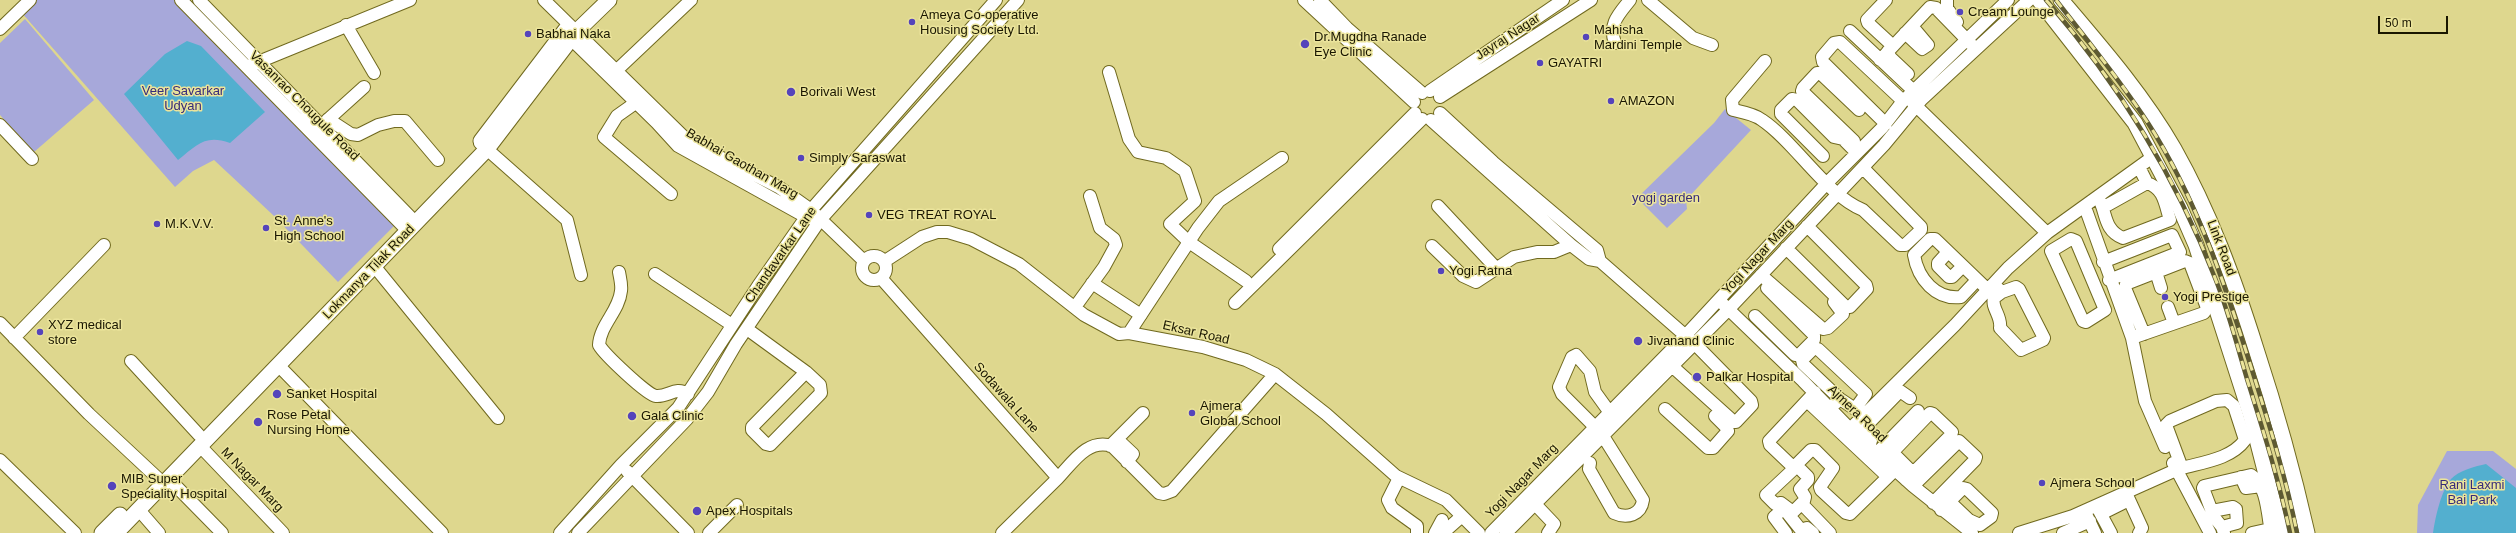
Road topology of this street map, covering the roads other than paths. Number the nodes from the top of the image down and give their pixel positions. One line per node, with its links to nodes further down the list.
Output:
1 (30, 0): 24 (street)
2 (180, 0): 37 (street, Vasanrao Chougule Road)
3 (199, 0): 35 (street, Vasanrao Chougule Road)
4 (410, 0): 23 (street)
5 (544, 0): 25 (street)
6 (594, 0): 25 (main road, Lokmanya Tilak Road)
7 (609, 0): 25 (main road, Lokmanya Tilak Road)
8 (691, 0): 38 (street)
9 (996, 0): 71 (street, Chandavarkar Lane)
10 (1018, 0): 73 (street, Chandavarkar Lane)
11 (1304, 0): 22 (street)
12 (1564, 0): 46 (street, Jayraj Nagar)
13 (1591, 0): 46 (street, Jayraj Nagar)
14 (1630, 0): 29 (street)
15 (1648, 0): 30 (street)
16 (1886, 0): 32 (street)
17 (1947, 0): 27 (street)
18 (2008, 0): 27 (street, Yogi Nagar Marg)
19 (2029, 0): 31 (street, Yogi Nagar Marg)
20 (2039, 0): 56 (main road, Link Road)
21 (2061, 0): 208 (main road, Link Road)
22 (1323, 8): 28 (street)
23 (346, 25): 35 (street); 40 (street)
24 (0, 28)
25 (573, 31): 38 (street, Babhai Gaothan Marg); 44 (street, Babhai Gaothan Marg); 52 (main road, Lokmanya Tilak Road)
26 (1850, 31): 32 (street)
27 (1968, 37): 31 (street); 32 (street); 43 (street, Yogi Nagar Marg)
28 (1353, 39): 33 (street); 36 (street)
29 (1615, 43)
30 (1712, 46)
31 (1978, 47): 45 (street, Yogi Nagar Marg)
32 (1887, 52): 41 (street); 43 (street)
33 (1384, 58): 36 (street); 46 (street)
34 (1765, 60): 54 (street)
35 (258, 62): 37 (street); 48 (street, Vasanrao Chougule Road)
36 (1375, 67): 46 (street)
37 (246, 68): 74 (street, Vasanrao Chougule Road)
38 (617, 70): 44 (street, Babhai Gaothan Marg)
39 (1109, 72): 77 (street)
40 (374, 73)
41 (1908, 74)
42 (364, 87): 48 (street)
43 (1907, 96): 45 (street); 49 (street, Yogi Nagar Marg); 49 (street)
44 (640, 100): 66 (street); 71 (street, Babhai Gaothan Marg)
45 (1919, 103): 61 (street, Yogi Nagar Marg); 76 (street)
46 (1427, 106): 62 (street); 94 (street)
47 (1858, 110): 53 (street)
48 (324, 123): 59 (street); 74 (street, Vasanrao Chougule Road)
49 (1886, 124): 53 (street, Yogi Nagar Marg)
50 (0, 125): 58 (street)
51 (1809, 142): 53 (street); 54 (street); 55 (street)
52 (483, 146): 74 (main road, Lokmanya Tilak Road); 95 (street)
53 (1859, 150): 64 (street, Yogi Nagar Marg)
54 (1798, 154): 64 (street)
55 (1823, 156)
56 (2154, 156): 60 (street); 72 (main road, Link Road)
57 (1282, 158): 77 (street)
58 (32, 159)
59 (438, 160)
60 (2139, 167): 63 (street); 68 (street)
61 (1863, 168): 65 (street, Yogi Nagar Marg); 65 (street)
62 (1493, 170): 79 (street); 87 (street)
63 (2147, 182): 68 (street); 72 (street)
64 (1827, 183): 65 (street); 106 (street, Yogi Nagar Marg)
65 (1839, 193): 75 (street, Yogi Nagar Marg)
66 (671, 194)
67 (1090, 196): 100 (street)
68 (2101, 202): 70 (street); 72 (street)
69 (1438, 206): 90 (street)
70 (2085, 207): 76 (street); 84 (street)
71 (808, 213): 73 (street, Babhai Gaothan Marg); 114 (street, Chandavarkar Lane)
72 (2176, 217): 137 (main road, Link Road)
73 (820, 220): 85 (street); 115 (street, Chandavarkar Lane)
74 (410, 224): 89 (main road, Lokmanya Tilak Road); 149 (main road, Lokmanya Tilak Road)
75 (1807, 226): 81 (street, Yogi Nagar Marg); 81 (street)
76 (2047, 233): 101 (street)
77 (1189, 242): 99 (street); 110 (street)
78 (104, 245): 119 (street)
79 (1571, 245): 87 (street); 90 (street)
80 (1432, 246): 90 (street)
81 (1785, 250): 96 (street, Yogi Nagar Marg); 96 (street)
82 (1948, 252): 88 (street); 88 (street); 98 (street)
83 (2083, 258): 84 (street); 105 (street); 105 (street)
84 (2104, 258): 102 (street); 102 (street)
85 (864, 261): 86 (street); 97 (street)
86 (885, 261): 97 (street); 107 (street, Eksar Road)
87 (1600, 261): 118 (street)
88 (1963, 266): 98 (street)
89 (375, 267): 125 (main road, Lokmanya Tilak Road); 144 (street)
90 (1495, 267)
91 (619, 272): 132 (street)
92 (2156, 272): 102 (street); 103 (street); 113 (street)
93 (655, 274): 114 (street)
94 (1260, 274): 99 (street); 99 (street)
95 (581, 275)
96 (1760, 277): 109 (street, Yogi Nagar Marg); 120 (street)
97 (881, 278): 159 (street, Sodawala Lane)
98 (1977, 280): 101 (street)
99 (1246, 282)
100 (1092, 284): 107 (street); 110 (street)
101 (1990, 287): 104 (street); 136 (street)
102 (2116, 288): 105 (street); 117 (street); 121 (street)
103 (2161, 288)
104 (2002, 292): 104 (street)
105 (2098, 295)
106 (1718, 300): 109 (street, Ajmera Road); 118 (street, Yogi Nagar Marg)
107 (1075, 307): 116 (street, Eksar Road)
108 (2168, 307): 113 (street)
109 (1728, 310): 122 (street, Yogi Nagar Marg); 123 (street, Ajmera Road)
110 (1141, 315): 116 (street)
111 (1755, 316): 120 (street)
112 (0, 323): 119 (street)
113 (2174, 323): 117 (street)
114 (732, 325): 132 (street, Chandavarkar Lane)
115 (747, 329): 127 (street); 158 (street, Chandavarkar Lane)
116 (1129, 333): 128 (street, Eksar Road)
117 (2144, 334): 121 (street)
118 (1685, 336): 122 (street); 130 (street, Yogi Nagar Marg)
119 (14, 338): 161 (street)
120 (1777, 338): 123 (street)
121 (2132, 338): 156 (street)
122 (1695, 344): 126 (street, Yogi Nagar Marg); 126 (street)
123 (1768, 348): 129 (street, Ajmera Road)
124 (131, 361): 149 (street, M Nagar Marg)
125 (279, 366): 149 (main road, Lokmanya Tilak Road); 186 (street)
126 (1671, 369): 131 (street, Yogi Nagar Marg); 139 (street)
127 (806, 372): 127 (street)
128 (1275, 374): 150 (street); 160 (street, Eksar Road)
129 (1808, 376): 133 (street, Ajmera Road); 135 (street); 135 (street)
130 (1640, 381): 131 (street); 142 (street, Yogi Nagar Marg)
131 (1650, 390): 145 (street, Yogi Nagar Marg)
132 (688, 394): 155 (street, Chandavarkar Lane)
133 (1811, 397): 138 (street, Ajmera Road); 157 (street); 157 (street)
134 (1910, 398): 136 (street)
135 (1840, 399): 138 (street)
136 (1885, 401): 143 (street)
137 (2240, 403): 148 (main road, Link Road); 156 (street)
138 (1830, 408): 146 (street, Ajmera Road)
139 (1665, 409)
140 (1918, 411): 152 (street)
141 (1143, 413): 150 (street)
142 (1608, 413): 145 (street); 147 (street, Yogi Nagar Marg); 147 (street)
143 (1869, 416): 146 (street); 152 (street)
144 (498, 418)
145 (1617, 422): 147 (street, Yogi Nagar Marg)
146 (1850, 429): 152 (street, Ajmera Road)
147 (1599, 431): 151 (street, Yogi Nagar Marg); 154 (street, Yogi Nagar Marg); 154 (street)
148 (2250, 438): 156 (street); 179 (main road, Link Road)
149 (200, 441): 161 (main road, Lokmanya Tilak Road); 185 (street, M Nagar Marg)
150 (1113, 442): 159 (street)
151 (1570, 452): 154 (street); 163 (street, Yogi Nagar Marg)
152 (1884, 455): 157 (street, Ajmera Road); 162 (street); 162 (street)
153 (0, 460): 180 (street)
154 (1584, 462): 165 (street, Yogi Nagar Marg)
155 (621, 465): 158 (street); 187 (street, Chandavarkar Lane)
156 (2179, 469): 164 (street); 173 (street)
157 (1892, 473): 162 (street, Ajmera Road)
158 (632, 476): 188 (street, Chandavarkar Lane); 189 (street)
159 (1058, 478): 191 (street)
160 (1399, 478): 171 (street, Eksar Road); 192 (street)
161 (164, 480): 169 (main road, Lokmanya Tilak Road); 181 (main road, Lokmanya Tilak Road); 184 (street)
162 (1913, 481): 166 (street, Ajmera Road); 166 (street)
163 (1532, 490): 165 (street); 196 (street, Yogi Nagar Marg)
164 (2127, 496): 170 (street); 205 (street)
165 (1538, 501): 197 (street, Yogi Nagar Marg); 198 (street)
166 (1940, 503): 176 (street, Ajmera Road); 176 (street)
167 (1802, 504): 178 (street)
168 (737, 505): 190 (street)
169 (139, 510): 182 (main road, Lokmanya Tilak Road); 183 (street)
170 (2099, 510): 172 (street); 204 (street)
171 (1462, 516): 194 (street); 195 (street, Eksar Road)
172 (2087, 516): 175 (street); 202 (street); 203 (street)
173 (2210, 516): 177 (street); 177 (street); 179 (street); 206 (street)
174 (1442, 520): 193 (street)
175 (2057, 522): 201 (street); 202 (street)
176 (1978, 530)
177 (2223, 530)
178 (1834, 532)
179 (2274, 532): 207 (street)
180 (75, 533)
181 (102, 533)
182 (116, 533)
183 (159, 533)
184 (222, 533)
185 (283, 533)
186 (442, 533)
187 (560, 533)
188 (578, 533)
189 (688, 533)
190 (709, 533)
191 (1002, 533)
192 (1417, 533)
193 (1435, 533)
194 (1443, 533)
195 (1479, 533)
196 (1491, 533)
197 (1506, 533)
198 (1548, 533)
199 (1786, 533): 200 (street)
200 (1813, 533)
201 (2019, 533)
202 (2063, 533)
203 (2095, 533)
204 (2111, 533)
205 (2139, 533)
206 (2210, 533)
207 (2252, 533)
208 (2307, 533)

